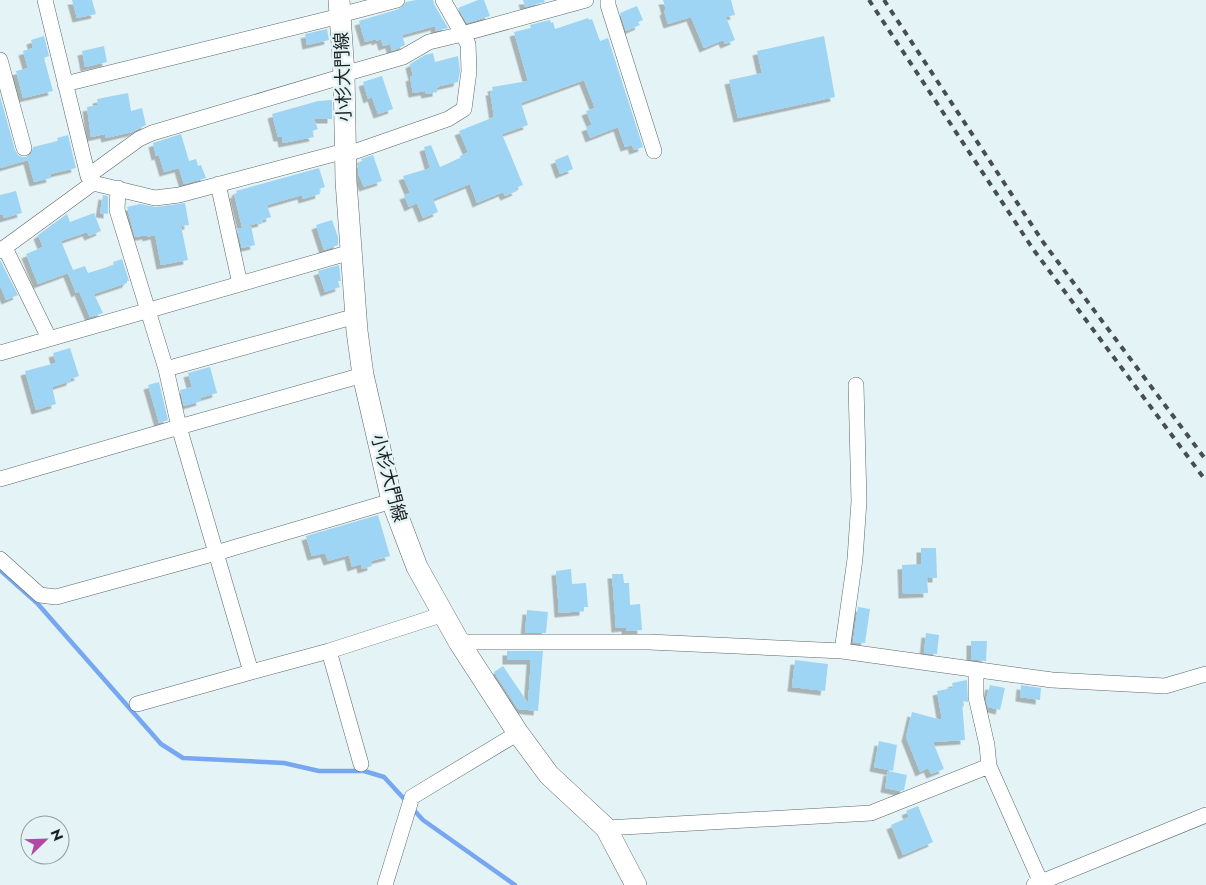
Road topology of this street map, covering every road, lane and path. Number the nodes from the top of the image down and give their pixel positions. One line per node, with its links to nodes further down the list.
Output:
1 (45, 0): 10 (street)
2 (397, 0): 6 (street)
3 (443, 0): 7 (street)
4 (586, 0): 7 (street)
5 (608, 0): 12 (street)
6 (340, 11): 9 (main road, 小杉大門線); 10 (street)
7 (462, 34): 9 (street); 13 (street)
8 (0, 60): 11 (street)
9 (344, 75): 13 (main road, 小杉大門線); 14 (street)
10 (66, 84): 14 (street)
11 (24, 148)
12 (654, 151)
13 (345, 153): 15 (street); 18 (main road, 小杉大門線)
14 (90, 180): 16 (street); 17 (street)
15 (218, 184): 16 (street); 19 (street)
16 (118, 188): 20 (street)
17 (3, 249): 22 (street)
18 (351, 252): 19 (street); 21 (main road, 小杉大門線)
19 (240, 284): 20 (street)
20 (148, 309): 22 (street); 24 (street)
21 (356, 316): 24 (street); 25 (main road, 小杉大門線)
22 (49, 338): 23 (street)
23 (0, 353)
24 (166, 369): 27 (street)
25 (363, 375): 27 (street); 29 (main road, 小杉大門線)
26 (856, 385): 35 (street)
27 (179, 427): 28 (street); 30 (street)
28 (0, 479)
29 (392, 501): 30 (street); 32 (main road, 小杉大門線)
30 (216, 552): 31 (street); 37 (street)
31 (0, 559)
32 (444, 614): 33 (main road, 小杉大門線); 34 (street)
33 (459, 642): 35 (street); 40 (main road, 小杉大門線)
34 (328, 651): 37 (street); 41 (street)
35 (842, 651): 36 (street)
36 (976, 670): 38 (street); 42 (street)
37 (251, 672): 39 (street)
38 (1206, 674)
39 (137, 704)
40 (518, 733): 44 (main road, 小杉大門線); 46 (street)
41 (361, 764)
42 (989, 766): 44 (street); 45 (street)
43 (1206, 815): 45 (street)
44 (606, 828): 47 (main road, 小杉大門線)
45 (1039, 884)
46 (385, 885)
47 (636, 885)

